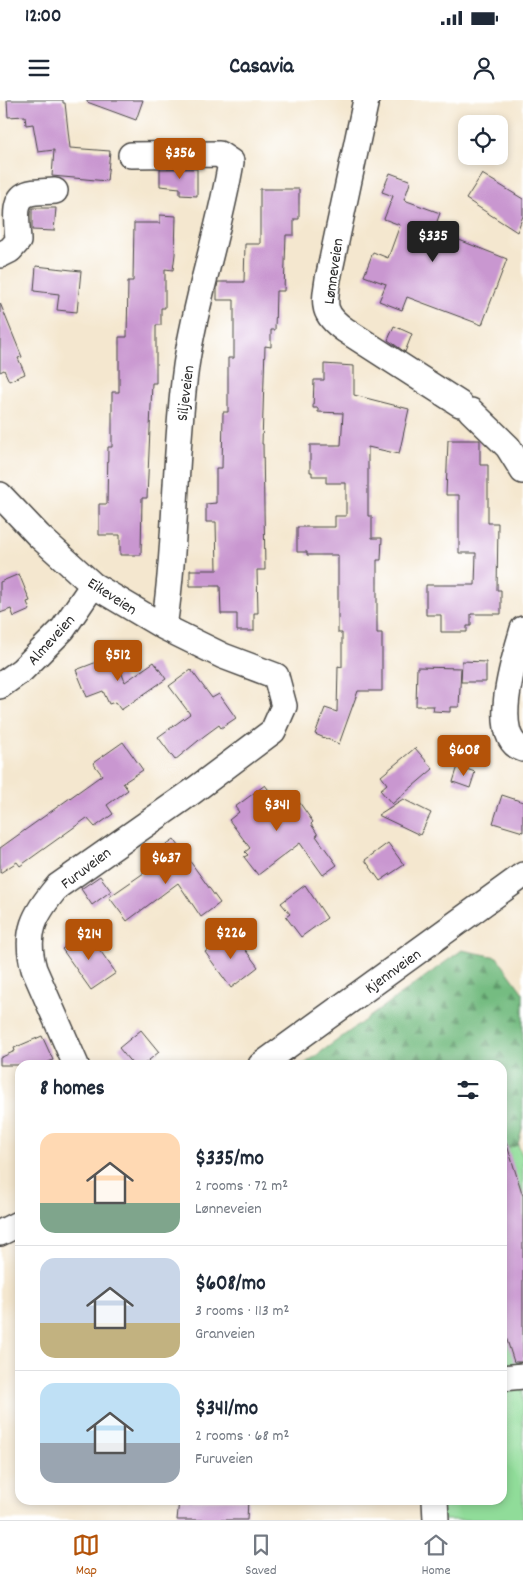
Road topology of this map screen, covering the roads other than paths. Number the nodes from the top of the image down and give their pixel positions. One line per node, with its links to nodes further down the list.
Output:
1 (363, 101): 5 (street, Lønneveien)
2 (131, 155): 8 (street, Siljeveien)
3 (54, 192): 4 (street)
4 (0, 255)
5 (523, 471)
6 (0, 495): 7 (street, Eikeveien)
7 (93, 585): 8 (street, Eikeveien); 11 (street, Almeveien)
8 (164, 627): 10 (street, Eikeveien)
9 (523, 629): 12 (street)
10 (276, 676): 14 (street, Furuveien)
11 (0, 686)
12 (523, 749)
13 (523, 875): 15 (street, Kjennveien)
14 (74, 1060)
15 (268, 1060)
16 (15, 1226): 17 (street)
17 (0, 1233)
18 (523, 1376): 19 (street)
19 (507, 1378)
20 (435, 1505): 21 (street)
21 (436, 1520)

